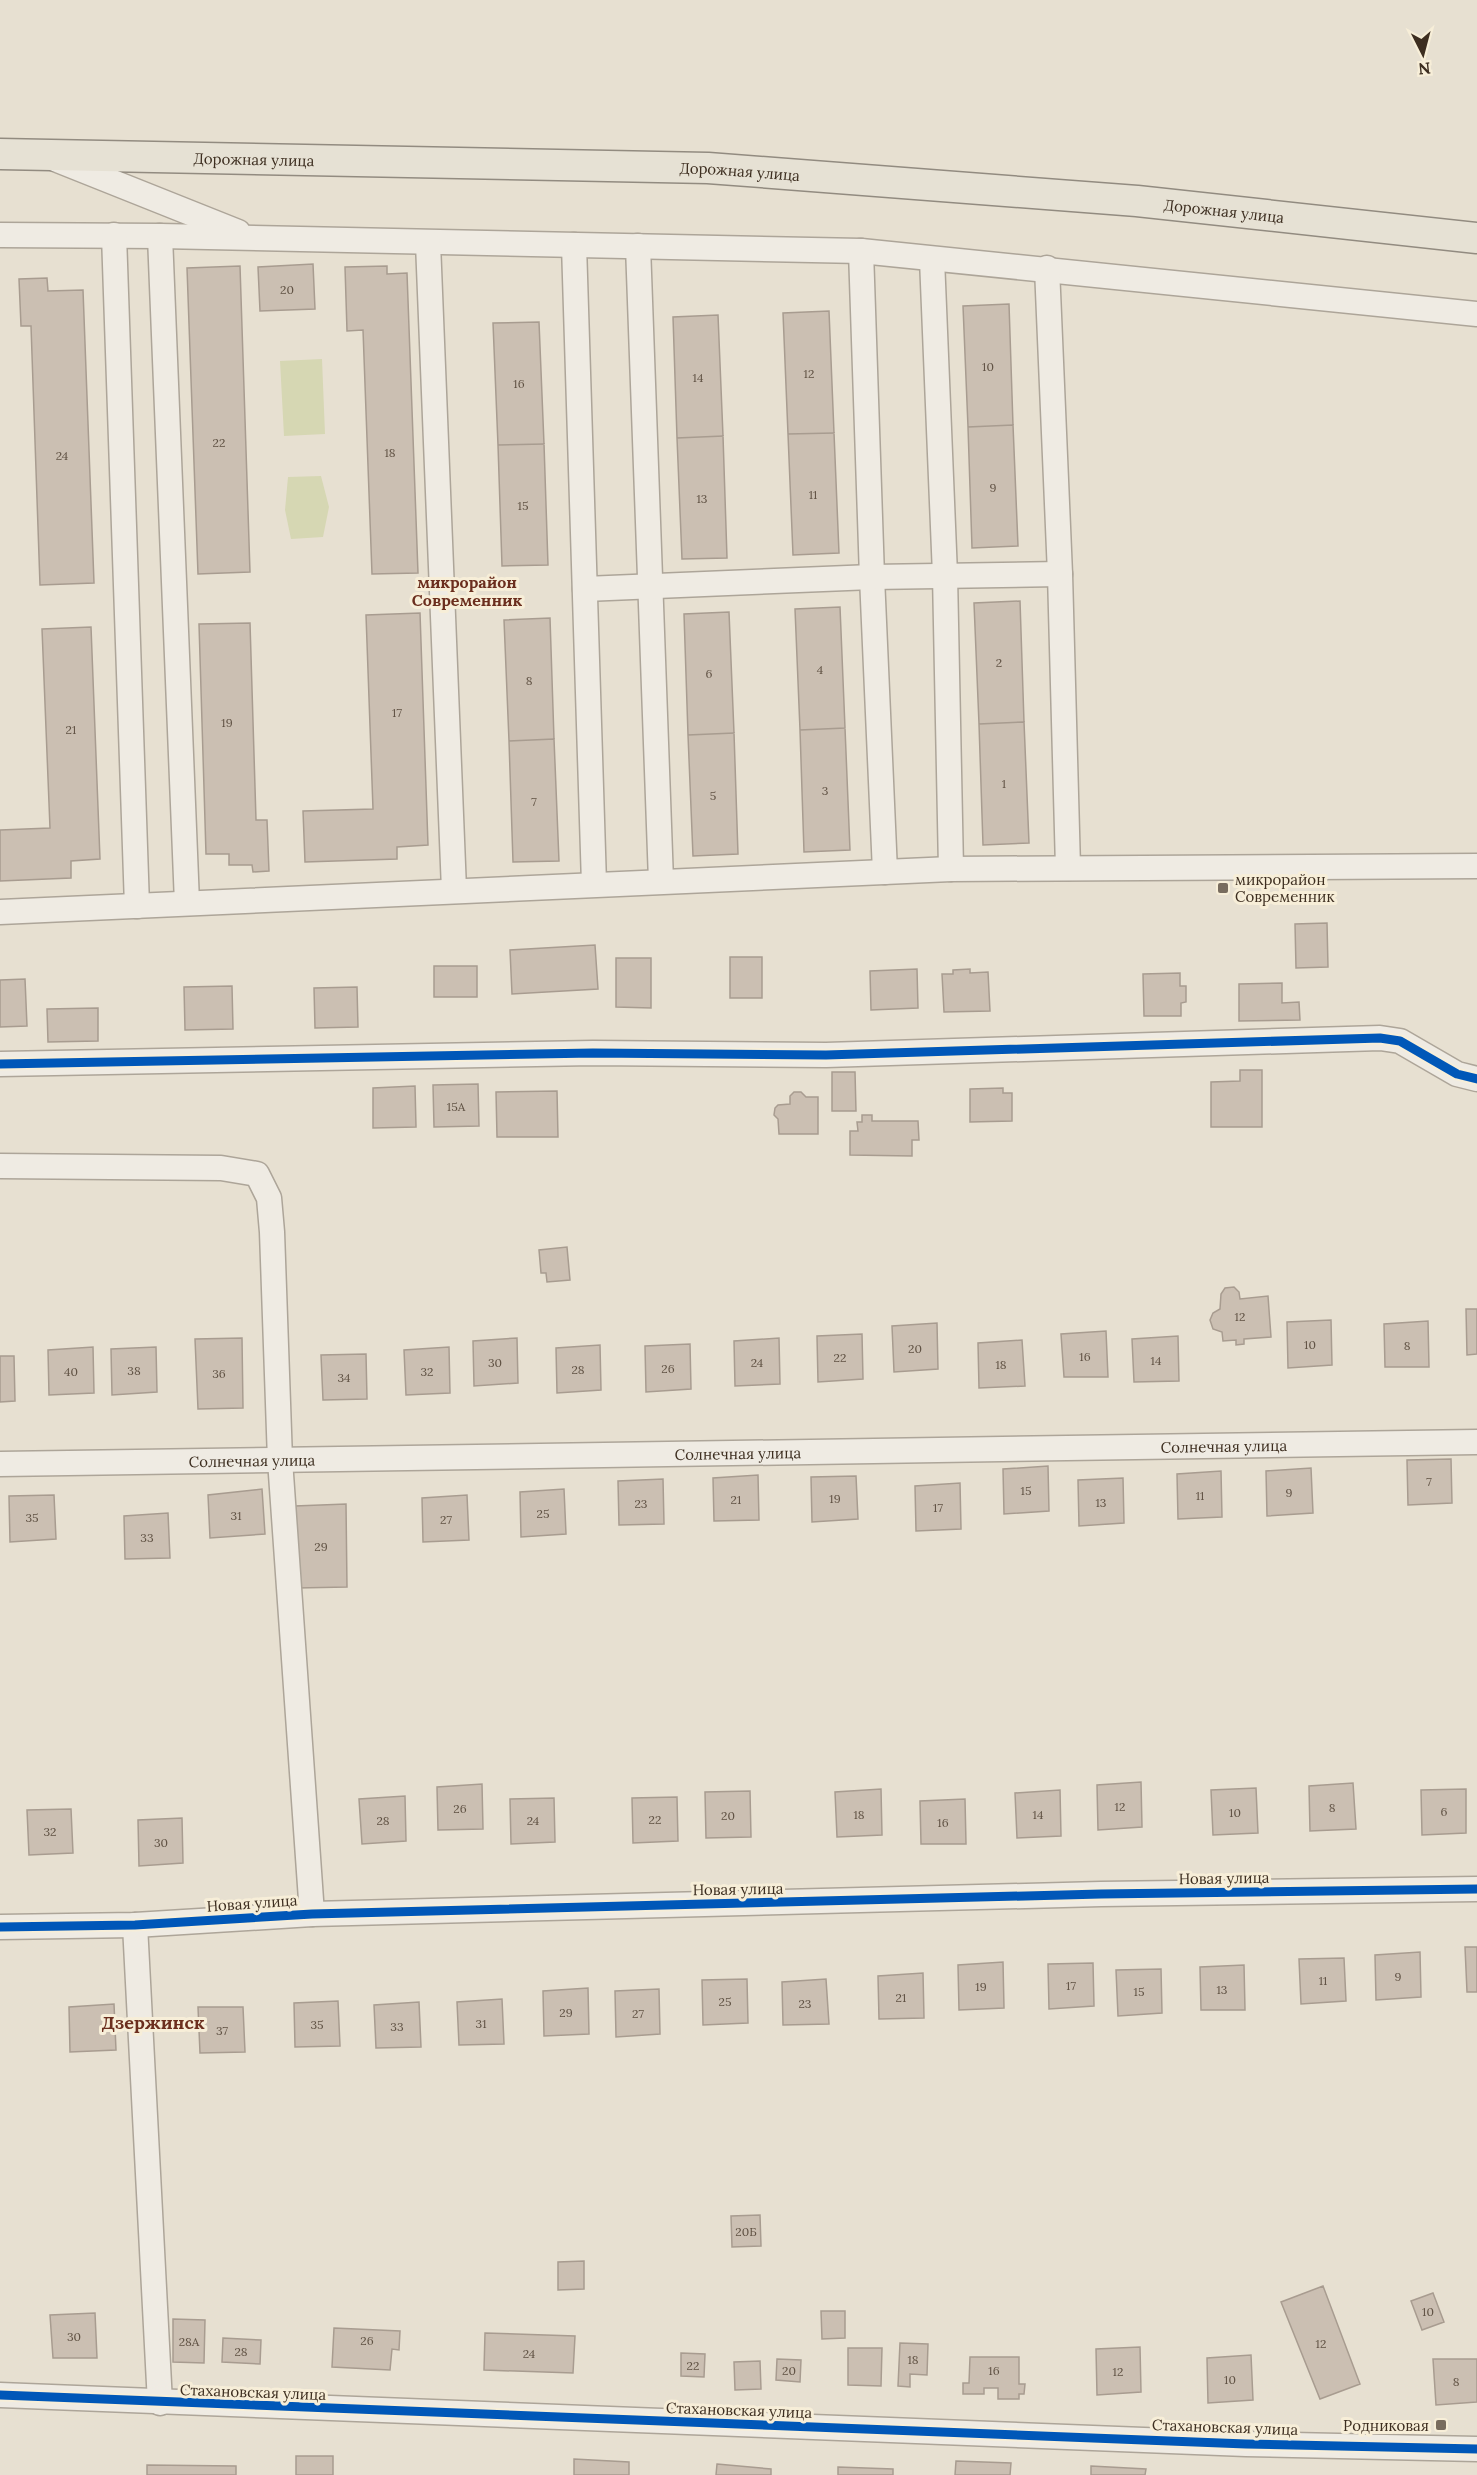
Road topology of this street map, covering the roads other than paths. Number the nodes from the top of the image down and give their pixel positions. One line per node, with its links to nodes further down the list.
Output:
1 (0, 154): 2 (main road, Дорожная улица)
2 (45, 155): 6 (street); 7 (main road, Дорожная улица)
3 (0, 235): 4 (street)
4 (114, 236): 5 (street); 28 (street)
5 (160, 236): 6 (street); 27 (street)
6 (251, 238): 8 (street)
7 (1477, 238)
8 (428, 243): 9 (street); 26 (street)
9 (574, 245): 10 (street); 19 (street)
10 (638, 246): 11 (street); 18 (street)
11 (861, 251): 12 (street); 17 (street)
12 (932, 259): 13 (street); 16 (street)
13 (1047, 268): 14 (street); 15 (street)
14 (1477, 314)
15 (1060, 574): 16 (street); 21 (street)
16 (945, 575): 17 (street); 22 (street)
17 (872, 577): 18 (street); 23 (street)
18 (649, 587): 19 (street); 24 (street)
19 (585, 589): 25 (street)
20 (1477, 866): 21 (street)
21 (1068, 868): 22 (street)
22 (951, 869): 23 (street)
23 (885, 872): 24 (street)
24 (661, 881): 25 (street)
25 (594, 884): 26 (street)
26 (454, 890): 27 (street)
27 (188, 903): 28 (street)
28 (137, 906): 29 (street)
29 (0, 912)
30 (0, 1064): 31 (street)
31 (1477, 1079)
32 (0, 1166): 34 (street)
33 (1477, 1442): 34 (street, Солнечная улица)
34 (280, 1460): 35 (street, Солнечная улица); 37 (street)
35 (0, 1464)
36 (1477, 1889): 37 (street, Новая улица)
37 (312, 1914): 38 (street, Новая улица)
38 (135, 1925): 39 (street, Новая улица); 41 (street)
39 (0, 1927)
40 (0, 2396): 41 (street, Стахановская улица)
41 (160, 2403): 42 (street, Стахановская улица)
42 (1477, 2449)

